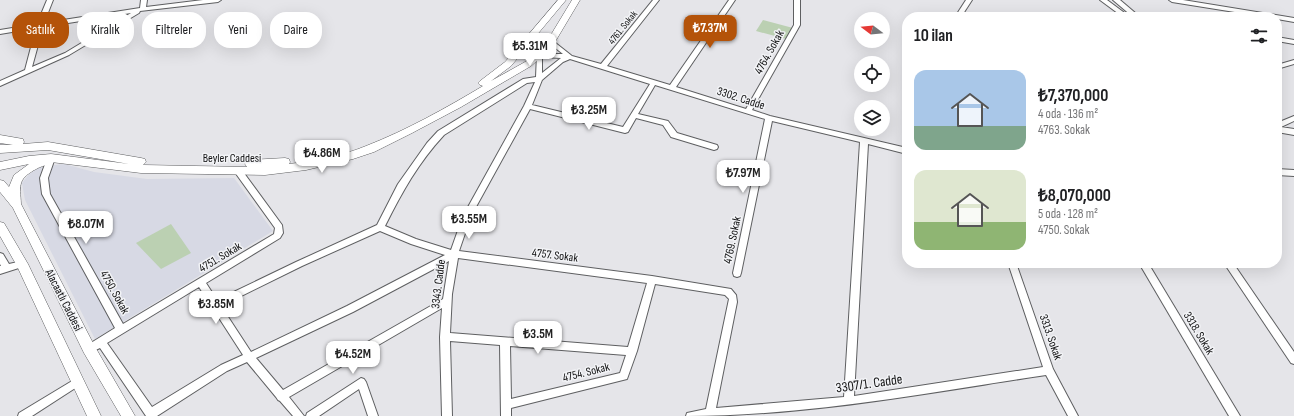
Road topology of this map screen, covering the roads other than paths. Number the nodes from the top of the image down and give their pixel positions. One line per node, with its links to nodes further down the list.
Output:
1 (50, 0): 14 (street)
2 (144, 0): 13 (street)
3 (218, 0): 13 (street)
4 (562, 0): 26 (main road, Beyler Caddesi)
5 (576, 0): 27 (main road, Beyler Caddesi)
6 (656, 0): 34 (street, 4761. Sokak)
7 (732, 0): 40 (street)
8 (797, 0): 42 (street, 4764. Sokak)
9 (968, 0): 15 (street)
10 (1103, 0): 16 (street)
11 (1116, 0): 17 (street)
12 (1172, 0): 18 (street)
13 (143, 9): 21 (street); 36 (street)
14 (45, 12)
15 (961, 12)
16 (1120, 12)
17 (1131, 12)
18 (1246, 12)
19 (1282, 18): 20 (street)
20 (1294, 20)
21 (69, 21)
22 (12, 30): 23 (street)
23 (0, 32)
24 (1282, 40): 28 (street)
25 (1282, 41): 29 (street)
26 (527, 42): 27 (main road); 31 (main road); 51 (main road, Beyler Caddesi)
27 (551, 42): 31 (main road, Beyler Caddesi); 32 (street, 3302. Cadde)
28 (1294, 42)
29 (1294, 47)
30 (34, 48): 36 (street)
31 (539, 55): 32 (street, 3302. Cadde); 37 (street, 3343. Cadde); 57 (main road, Beyler Caddesi)
32 (570, 57): 34 (street, 3302. Cadde); 37 (street)
33 (1294, 62): 35 (street)
34 (603, 66): 38 (street, 3302. Cadde)
35 (1282, 66)
36 (28, 71): 39 (street)
37 (539, 78): 41 (street, 3343. Cadde); 63 (street)
38 (654, 82): 40 (street, 3302. Cadde); 43 (street)
39 (0, 84)
40 (672, 87): 42 (street, 3302. Cadde)
41 (528, 106): 43 (street); 64 (street, 3343. Cadde)
42 (748, 112): 44 (street, 3302. Cadde)
43 (634, 115): 52 (street)
44 (769, 118): 50 (street, 3302. Cadde); 71 (street, 4769. Sokak)
45 (1293, 120): 46 (street)
46 (1282, 125)
47 (1282, 128): 48 (street)
48 (1294, 132)
49 (0, 139): 51 (main road)
50 (864, 141): 54 (street, 3302. Cadde); 87 (street)
51 (48, 146): 53 (main road, Beyler Caddesi)
52 (714, 147)
53 (0, 149)
54 (902, 150)
55 (51, 158): 56 (main road, Beyler Caddesi); 57 (main road, Beyler Caddesi); 61 (main road); 76 (street, 4750. Sokak)
56 (0, 166)
57 (238, 171): 73 (street, 4751. Sokak)
58 (1282, 172): 59 (street)
59 (1294, 172)
60 (0, 184): 61 (main road, Alacaatlı Caddesi)
61 (17, 206): 80 (main road, Alacaatlı Caddesi)
62 (0, 226): 66 (main road, Alacaatlı Caddesi)
63 (380, 227): 64 (street, 4757. Sokak); 75 (street)
64 (454, 254): 72 (street, 4757. Sokak); 74 (street, 3343. Cadde); 82 (street)
65 (0, 256): 70 (street)
66 (22, 264): 70 (street); 85 (main road, Alacaatlı Caddesi)
67 (1014, 268): 84 (street, 3313. Sokak)
68 (1146, 268): 101 (street, 3318. Sokak)
69 (1233, 268): 83 (street)
70 (4, 269)
71 (737, 273)
72 (652, 280): 81 (street, 4754. Sokak); 89 (street, 4757. Sokak)
73 (201, 282): 75 (street); 76 (street, 4751. Sokak)
74 (447, 301): 77 (street, 3343. Cadde); 86 (street)
75 (215, 305): 82 (street)
76 (121, 330): 78 (street, 4751. Sokak)
77 (445, 337): 79 (street); 97 (street, 3343. Cadde)
78 (101, 342): 80 (street, 4751. Sokak); 90 (street)
79 (505, 342): 81 (street); 88 (street)
80 (89, 349): 93 (main road, Alacaatlı Caddesi)
81 (632, 351): 88 (street, 4754. Sokak)
82 (249, 357): 86 (street); 90 (street)
83 (1294, 359)
84 (1049, 370): 87 (street, 3307/1. Cadde); 100 (street, 3313. Sokak)
85 (77, 382): 91 (street); 92 (main road, Alacaatlı Caddesi)
86 (281, 397): 94 (street)
87 (849, 401): 89 (street, 3307/1. Cadde)
88 (505, 405): 98 (street)
89 (710, 412): 99 (street, 3307/1. Cadde)
90 (151, 415)
91 (22, 416)
92 (94, 416)
93 (128, 416)
94 (299, 416)
95 (311, 416): 96 (street)
96 (373, 416)
97 (447, 416)
98 (506, 416)
99 (691, 416)
100 (1073, 416)
101 (1235, 416)

